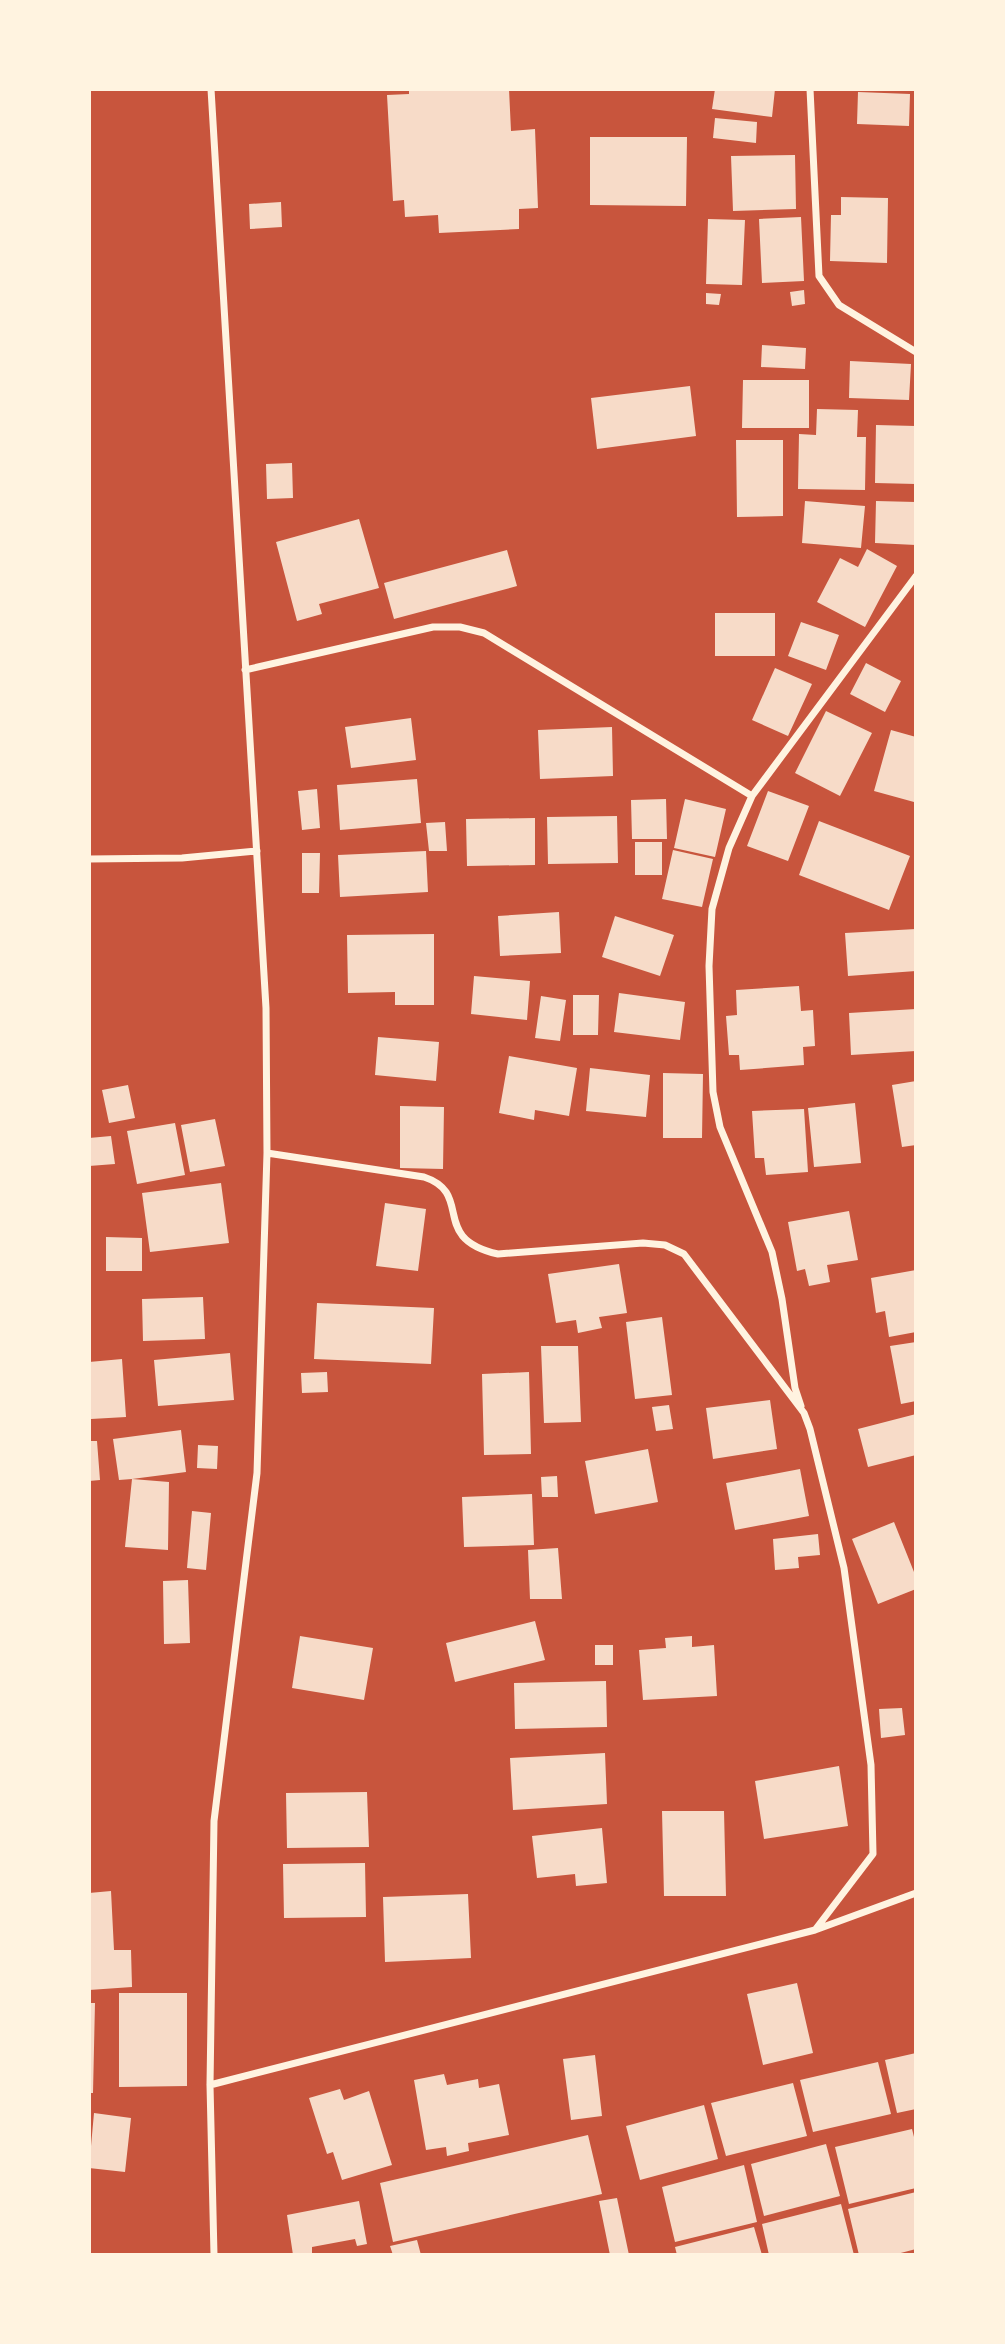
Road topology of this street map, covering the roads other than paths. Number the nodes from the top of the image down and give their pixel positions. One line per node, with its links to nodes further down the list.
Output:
1 (211, 89): 5 (street)
2 (810, 89): 3 (street)
3 (916, 352)
4 (916, 576): 6 (street)
5 (246, 670): 6 (street); 7 (street)
6 (752, 796): 10 (street)
7 (257, 850): 8 (street); 9 (street)
8 (89, 859)
9 (267, 1153): 10 (street); 13 (street)
10 (804, 1413): 12 (street)
11 (916, 1893): 12 (street)
12 (815, 1930): 13 (street)
13 (210, 2085): 14 (street)
14 (214, 2255)

